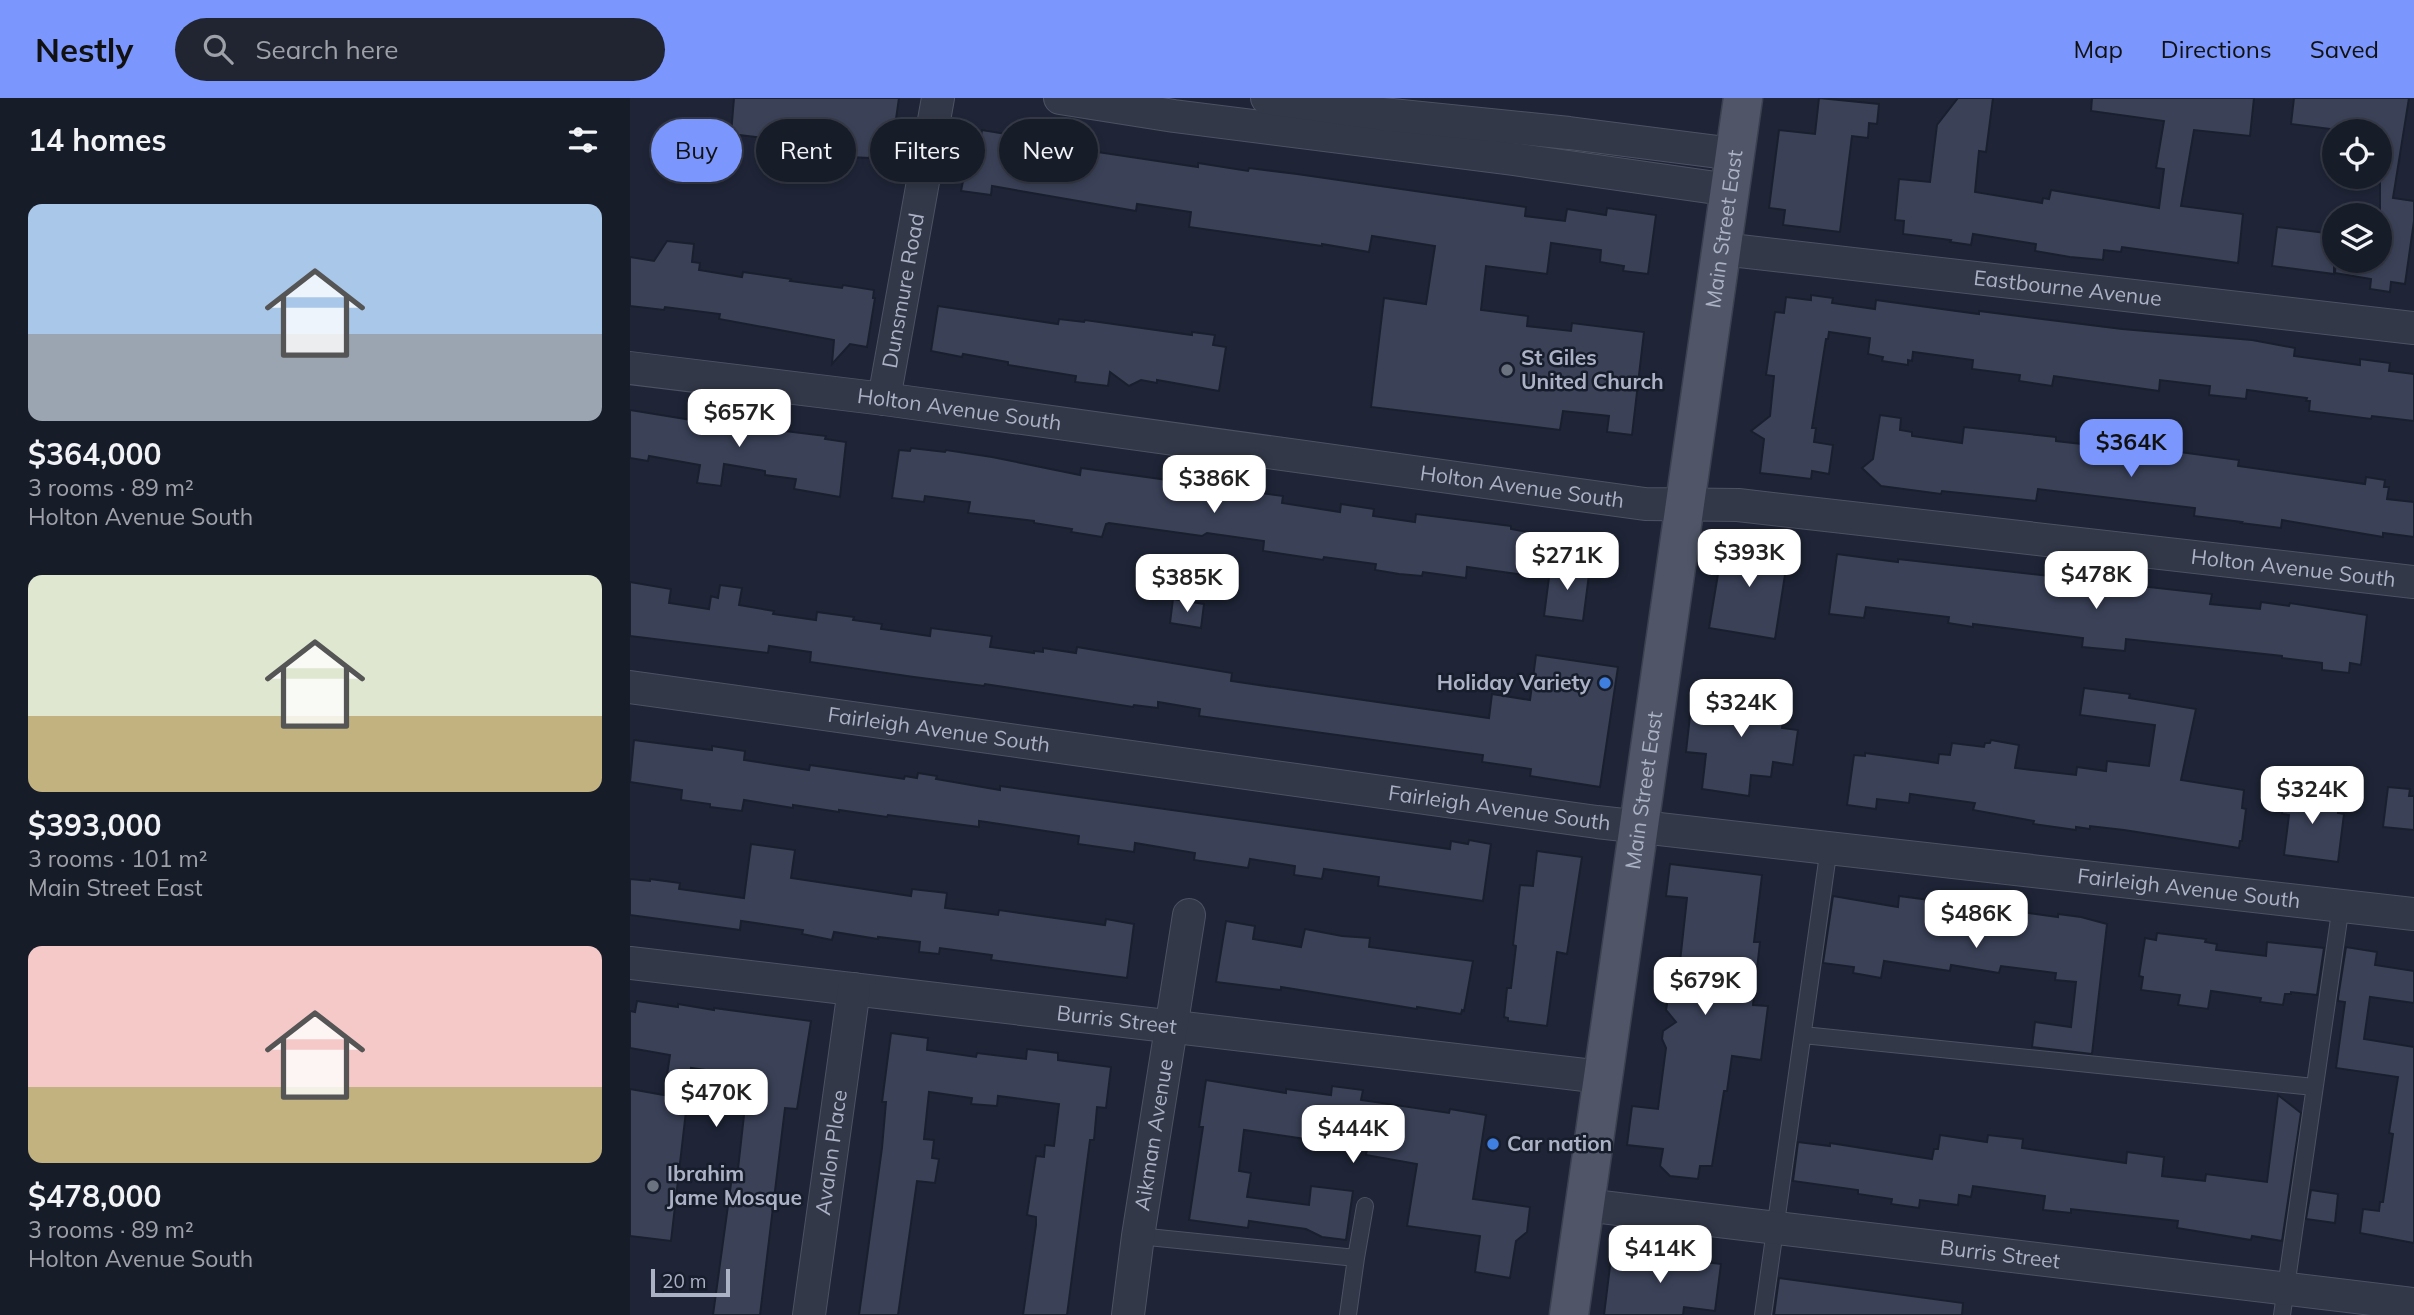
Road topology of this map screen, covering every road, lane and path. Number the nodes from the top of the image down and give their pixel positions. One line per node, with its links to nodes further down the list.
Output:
1 (938, 98): 13 (street, Dunsmure Road)
2 (1060, 98): 5 (street)
3 (1268, 98): 5 (street)
4 (1743, 98): 9 (main road, Main Street East)
5 (1329, 121): 7 (street)
6 (1517, 128): 7 (street); 8 (street); 9 (street)
7 (1381, 129): 8 (street)
8 (1513, 159): 9 (street)
9 (1732, 172): 10 (main road, Main Street East)
10 (1722, 249): 11 (street, Eastbourne Avenue); 14 (main road, Main Street East)
11 (2414, 328)
12 (630, 368): 13 (street, Holton Avenue South)
13 (884, 399): 14 (street, Holton Avenue South)
14 (1685, 503): 15 (street, Holton Avenue South); 17 (main road, Main Street East)
15 (2414, 582)
16 (630, 687): 17 (street, Fairleigh Avenue South)
17 (1640, 826): 18 (street, Fairleigh Avenue South); 26 (main road, Main Street East)
18 (1829, 847): 19 (street, Fairleigh Avenue South); 25 (lane)
19 (2341, 905): 20 (street, Fairleigh Avenue South); 27 (lane)
20 (2414, 914)
21 (1189, 915): 24 (street, Aikman Avenue)
22 (630, 963): 23 (street, Burris Street)
23 (855, 989): 24 (street, Burris Street); 35 (street, Avalon Place)
24 (1172, 1027): 26 (street, Burris Street); 31 (street, Aikman Avenue)
25 (1803, 1035): 27 (lane); 30 (lane)
26 (1602, 1077): 28 (main road, Main Street East)
27 (2315, 1087): 33 (lane)
28 (1585, 1205): 30 (street, Burris Street); 38 (main road, Main Street East)
29 (1366, 1206): 32 (lane)
30 (1775, 1228): 33 (street, Burris Street); 39 (lane)
31 (1139, 1236): 32 (lane); 36 (street, Aikman Avenue)
32 (1356, 1258): 37 (lane)
33 (2284, 1301): 34 (street, Burris Street)
34 (2414, 1304)
35 (808, 1315)
36 (1128, 1315)
37 (1348, 1315)
38 (1569, 1315)
39 (1763, 1315)

